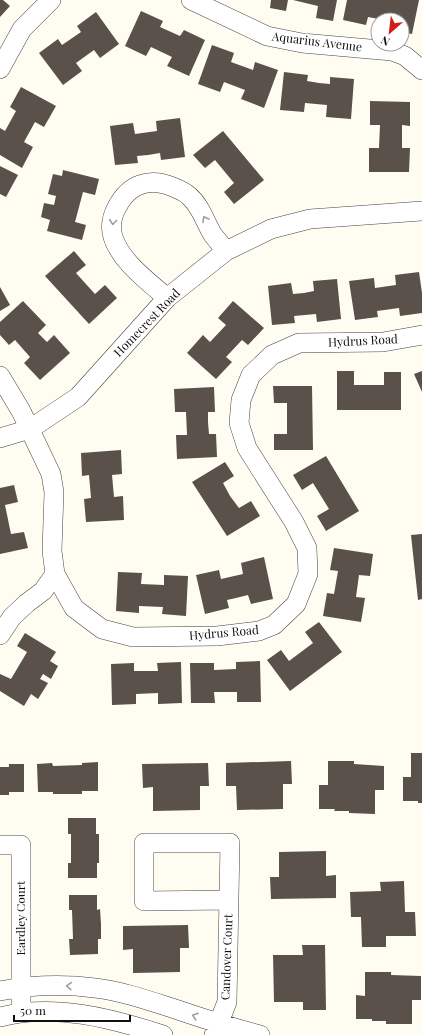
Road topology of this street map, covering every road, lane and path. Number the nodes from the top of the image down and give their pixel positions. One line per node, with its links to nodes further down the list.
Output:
1 (51, 0): 3 (street)
2 (191, 0): 4 (street, Aquarius Avenue)
3 (0, 69)
4 (422, 70)
5 (422, 211): 6 (street, Homecrest Road)
6 (226, 252): 7 (street, Homecrest Road); 7 (street, one-way to 7)
7 (167, 298): 10 (street, Homecrest Road)
8 (422, 335): 12 (street, Hydrus Road)
9 (0, 376): 10 (street)
10 (30, 429): 11 (street, Homecrest Road); 12 (street, Hydrus Road)
11 (0, 438)
12 (55, 574): 13 (street)
13 (0, 635)
14 (0, 845): 16 (street, Eardley Court)
15 (229, 900): 15 (street, Candover Court); 20 (street, Candover Court)
16 (21, 987): 17 (street); 18 (street, Eardley Court); 20 (street, one-way to 16)
17 (0, 991)
18 (21, 1013): 19 (street); 21 (street)
19 (0, 1017)
20 (217, 1030): 22 (street)
21 (163, 1035)
22 (260, 1035)

